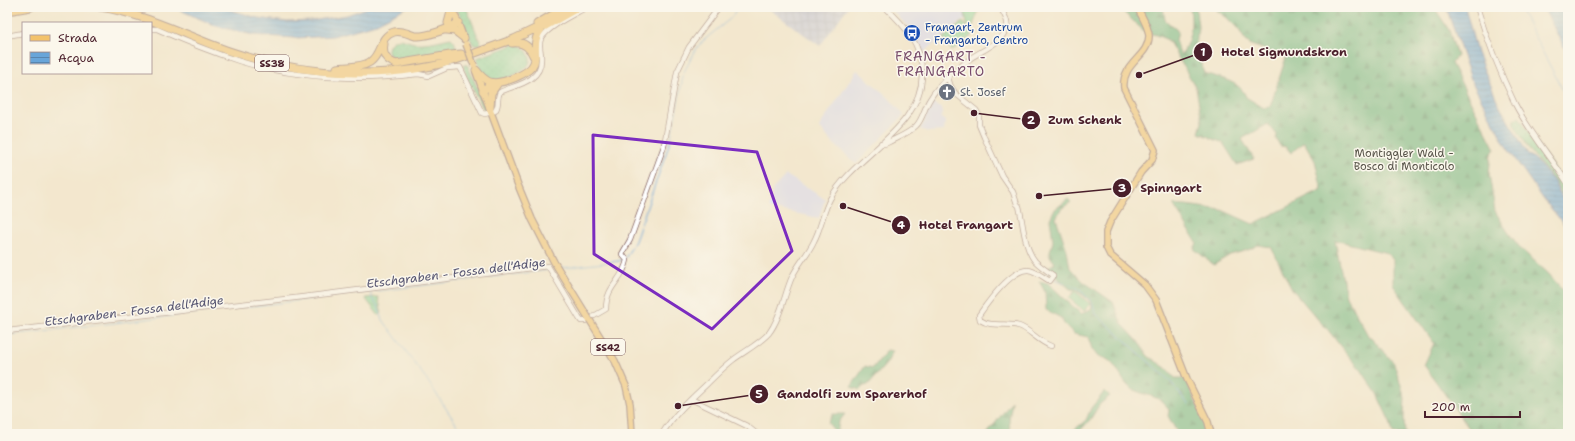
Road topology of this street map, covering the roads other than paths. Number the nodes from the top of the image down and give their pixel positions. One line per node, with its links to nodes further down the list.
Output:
1 (31, 7): 14 (highway)
2 (100, 7): 23 (highway, SS38)
3 (122, 7): 25 (highway, SS38)
4 (452, 7): 15 (main road, SS42); 16 (highway)
5 (575, 7): 22 (highway)
6 (579, 7): 24 (highway)
7 (587, 7): 30 (street)
8 (719, 7): 33 (street)
9 (885, 7): 31 (street)
10 (1000, 7): 27 (street)
11 (1137, 7): 41 (main road)
12 (1477, 7): 32 (street)
13 (564, 8): 22 (highway)
14 (7, 11)
15 (458, 22): 16 (highway); 21 (main road, SS42)
16 (445, 28): 20 (highway); 21 (highway)
17 (152, 29): 30 (street)
18 (22, 33): 19 (street)
19 (7, 36)
20 (387, 36): 23 (highway); 25 (highway)
21 (465, 41): 26 (main road, SS42, bridge)
22 (475, 53): 24 (highway)
23 (464, 56): 25 (highway, SS38)
24 (534, 58): 28 (highway)
25 (337, 68)
26 (475, 68): 28 (highway); 29 (main road, SS42)
27 (948, 78): 31 (street); 36 (street)
28 (496, 84): 29 (highway); 30 (highway)
29 (483, 91): 30 (main road, SS42)
30 (491, 110): 38 (main road, SS42)
31 (881, 143): 37 (street)
32 (1568, 184)
33 (594, 316)
34 (586, 322): 35 (street)
35 (7, 331)
36 (1051, 346)
37 (691, 399): 39 (street); 40 (street)
38 (632, 434)
39 (662, 434)
40 (757, 434)
41 (1211, 434)

